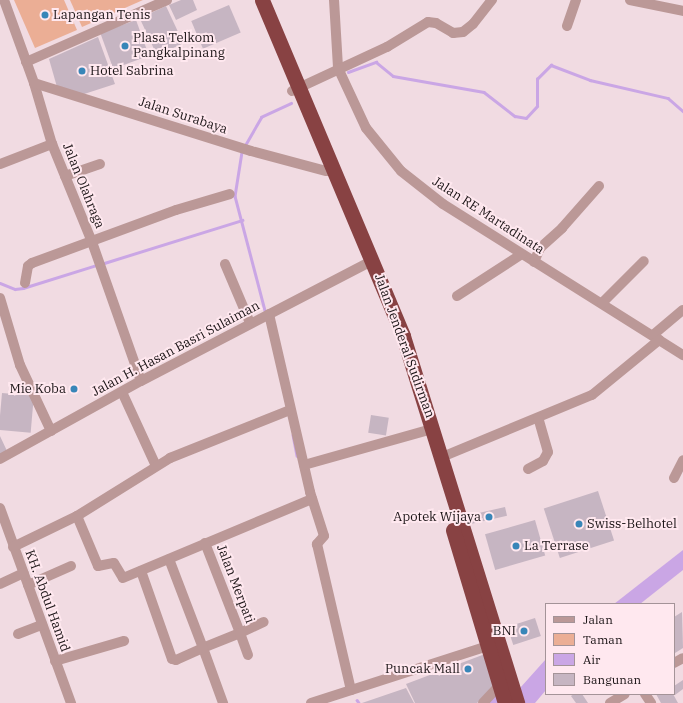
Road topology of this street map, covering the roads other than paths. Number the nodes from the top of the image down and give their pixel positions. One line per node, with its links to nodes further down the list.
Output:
1 (4, 0): 11 (street, Jalan Olahraga)
2 (167, 0): 11 (street)
3 (252, 0): 14 (highway, Jalan Jenderal Sudirman)
4 (262, 0): 14 (highway, Jalan Jenderal Sudirman)
5 (492, 0): 12 (street)
6 (576, 0): 10 (street)
7 (630, 0): 9 (street)
8 (337, 1): 12 (street, Jalan RE Martadinata)
9 (679, 7)
10 (567, 26)
11 (26, 62): 13 (street, Jalan Olahraga)
12 (338, 68): 14 (street); 23 (street, Jalan RE Martadinata)
13 (34, 83): 15 (street, Jalan Olahraga); 18 (street, Jalan Surabaya)
14 (296, 90): 18 (highway, Jalan Jenderal Sudirman); 43 (highway, Jalan Jenderal Sudirman)
15 (52, 144): 16 (street); 19 (street, Jalan Olahraga)
16 (0, 164)
17 (100, 164): 19 (street)
18 (326, 170): 27 (highway, Jalan Jenderal Sudirman)
19 (65, 176): 22 (street, Jalan Olahraga)
20 (599, 186): 25 (street)
21 (230, 194): 22 (street)
22 (92, 242): 28 (street); 37 (street, Jalan Olahraga)
23 (522, 254): 25 (street, Jalan RE Martadinata); 29 (street)
24 (644, 261): 31 (street)
25 (534, 262): 31 (street, Jalan RE Martadinata)
26 (225, 264): 34 (street)
27 (366, 264): 33 (street, Jalan H. Hasan Basri Sulaiman); 42 (highway, Jalan Jenderal Sudirman)
28 (25, 283)
29 (457, 296)
30 (0, 298): 41 (street)
31 (602, 303): 35 (street, Jalan RE Martadinata)
32 (683, 310): 35 (street)
33 (267, 315): 34 (street, Jalan H. Hasan Basri Sulaiman); 39 (street)
34 (250, 324): 37 (street, Jalan H. Hasan Basri Sulaiman)
35 (656, 337): 36 (street, Jalan RE Martadinata); 40 (street)
36 (682, 353)
37 (141, 381): 38 (street, Jalan H. Hasan Basri Sulaiman)
38 (122, 392): 41 (street, Jalan H. Hasan Basri Sulaiman); 46 (street)
39 (288, 410): 46 (street); 47 (street)
40 (538, 418): 43 (street); 48 (street)
41 (51, 431): 44 (street, Jalan H. Hasan Basri Sulaiman)
42 (425, 431): 47 (street); 66 (highway, Jalan Jenderal Sudirman)
43 (442, 457): 72 (highway, Jalan Jenderal Sudirman)
44 (0, 459)
45 (683, 460): 49 (street)
46 (156, 466): 52 (street)
47 (304, 466): 50 (street)
48 (528, 469)
49 (674, 478)
50 (310, 500): 53 (street); 70 (street)
51 (0, 508): 54 (street, KH. Abdul Hamid)
52 (78, 516): 54 (street); 57 (street)
53 (205, 543): 55 (street); 63 (street, Jalan Merpati)
54 (13, 547): 58 (street, KH. Abdul Hamid)
55 (168, 559): 57 (street); 67 (street)
56 (71, 566): 60 (street)
57 (141, 571): 67 (street, Jalan Merpati)
58 (24, 573): 59 (street); 60 (street, KH. Abdul Hamid)
59 (0, 584)
60 (28, 585): 62 (street, KH. Abdul Hamid)
61 (264, 622): 63 (street)
62 (42, 625): 64 (street); 69 (street, KH. Abdul Hamid)
63 (240, 633): 67 (street, Jalan Merpati); 68 (street)
64 (18, 634)
65 (124, 641): 69 (street)
66 (487, 646): 70 (street); 72 (highway, Jalan Jenderal Sudirman)
67 (203, 648): 74 (street)
68 (248, 655)
69 (55, 661): 73 (street, KH. Abdul Hamid)
70 (351, 690): 75 (street)
71 (623, 695): 77 (street)
72 (507, 696): 76 (street)
73 (71, 703)
74 (223, 703)
75 (311, 703)
76 (483, 703)
77 (610, 703)

